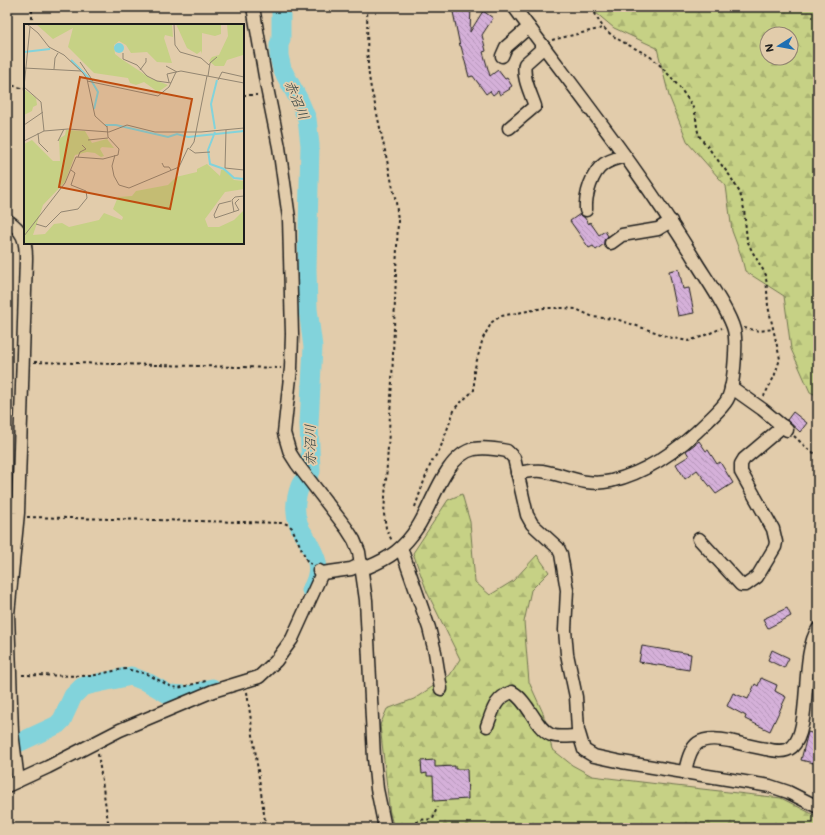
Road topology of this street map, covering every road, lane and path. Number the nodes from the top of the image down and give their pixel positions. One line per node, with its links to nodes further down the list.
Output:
1 (32, 7): 6 (path)
2 (253, 7): 14 (street)
3 (367, 7): 35 (path)
4 (514, 7): 7 (street)
5 (593, 7): 8 (path)
6 (32, 24)
7 (529, 28): 9 (street); 10 (street)
8 (603, 28): 9 (path); 24 (path)
9 (542, 45): 15 (street); 16 (street)
10 (502, 56)
11 (7, 84): 12 (path)
12 (24, 89)
13 (244, 95): 14 (path)
14 (268, 96): 26 (street)
15 (509, 128)
16 (625, 156): 17 (street); 19 (street)
17 (586, 210)
18 (7, 220): 20 (street)
19 (671, 221): 21 (street); 23 (street)
20 (24, 241)
21 (611, 243)
22 (25, 244): 25 (street)
23 (732, 325): 24 (path); 27 (street); 32 (path)
24 (773, 328): 28 (path)
25 (22, 362): 26 (path); 33 (street)
26 (291, 368): 37 (street)
27 (731, 387): 28 (street); 31 (street)
28 (759, 406): 29 (street)
29 (785, 428): 30 (path); 34 (street)
30 (818, 455)
31 (517, 473): 35 (street); 45 (street)
32 (414, 509)
33 (14, 514): 36 (street); 38 (path)
34 (699, 539)
35 (399, 549): 37 (street); 43 (street)
36 (11, 552): 40 (street)
37 (362, 564): 38 (street); 54 (street)
38 (317, 569): 42 (street)
39 (818, 629): 48 (street)
40 (10, 675): 41 (path); 46 (street)
41 (209, 680)
42 (246, 680): 47 (street); 53 (path)
43 (441, 689)
44 (488, 726): 45 (street)
45 (579, 736): 48 (street)
46 (12, 741): 49 (street)
47 (96, 743): 49 (street); 52 (path)
48 (685, 773): 51 (street)
49 (12, 783)
50 (437, 807): 55 (path)
51 (818, 807)
52 (109, 828)
53 (266, 828)
54 (385, 828)
55 (415, 828)

